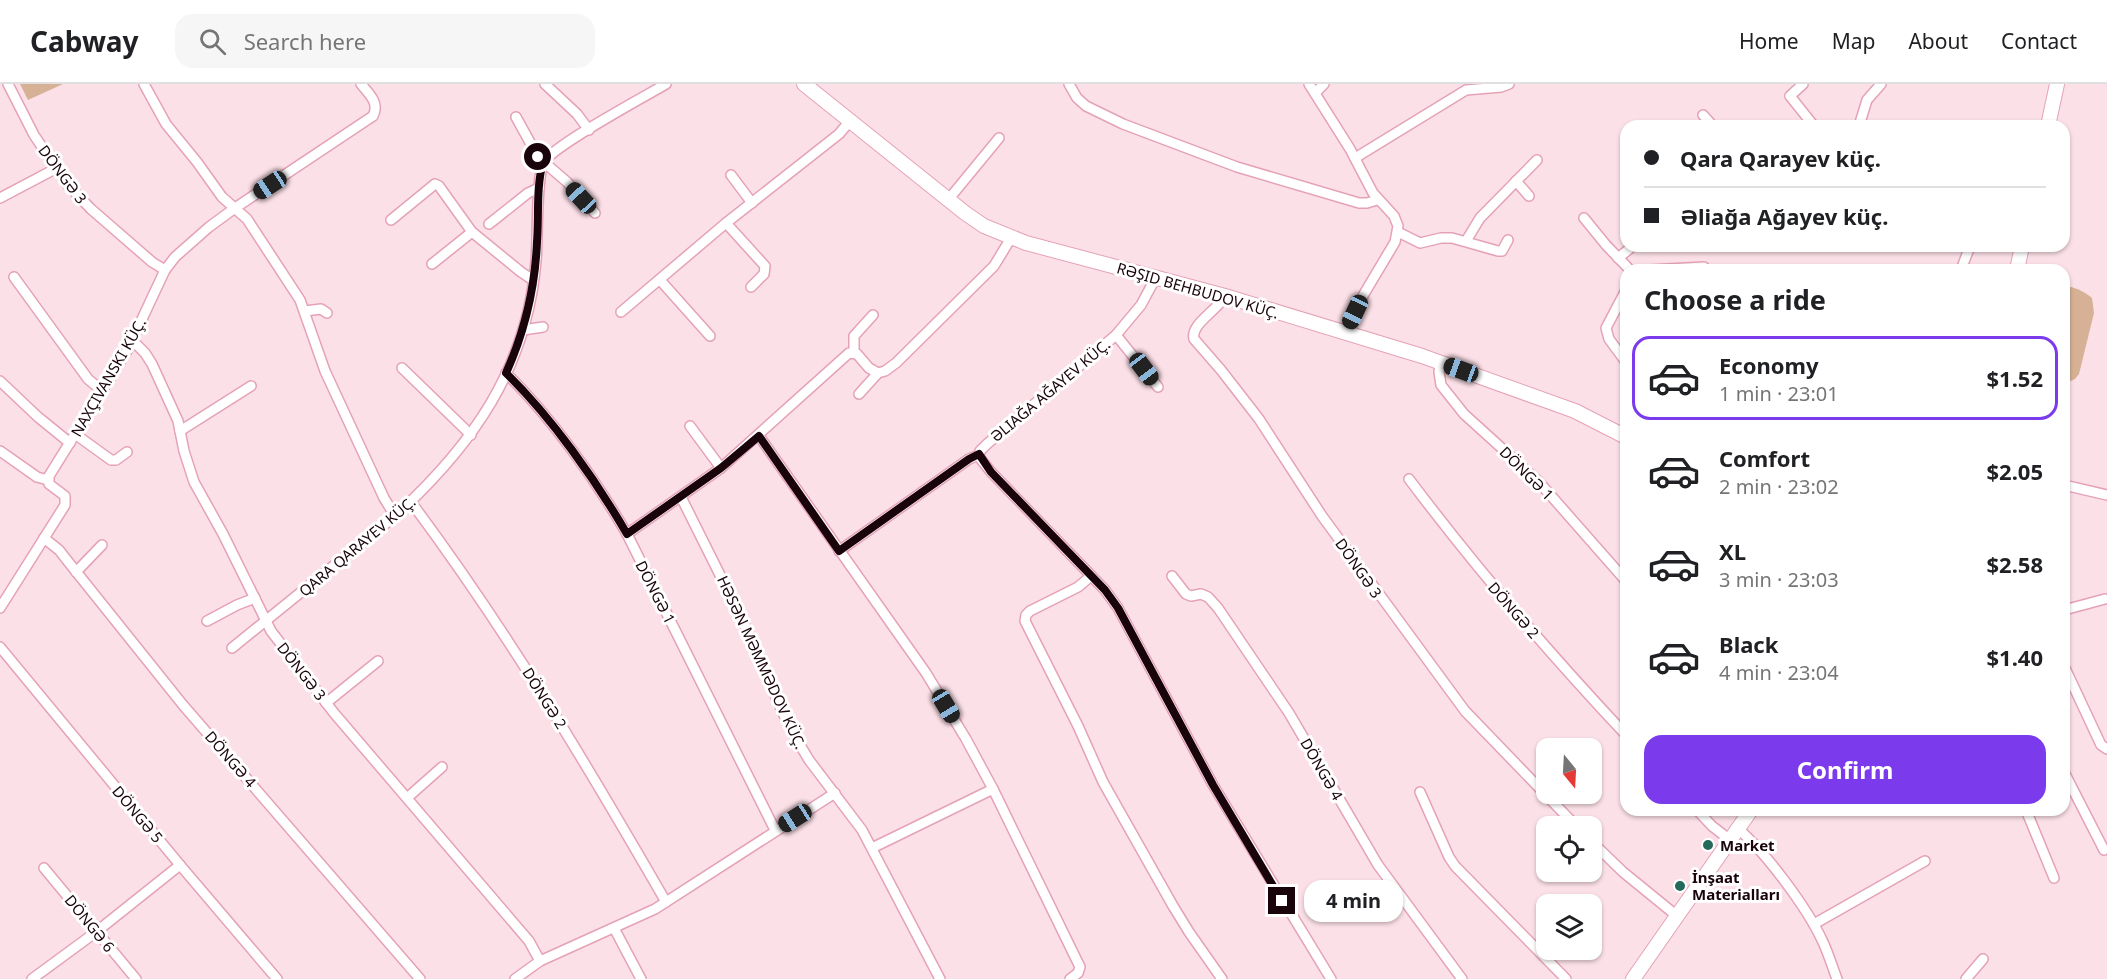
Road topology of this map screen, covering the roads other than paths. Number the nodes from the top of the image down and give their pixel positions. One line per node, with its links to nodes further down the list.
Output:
1 (8, 84): 29 (street, DÖNGƏ 3)
2 (144, 84): 38 (street)
3 (361, 84): 38 (street)
4 (545, 84): 24 (street)
5 (666, 84): 24 (street)
6 (804, 84): 23 (street, RƏŞID BEHBUDOV KÜÇ.)
7 (1069, 84): 36 (street)
8 (1309, 84): 15 (street)
9 (1324, 84): 15 (street)
10 (1509, 84): 26 (street)
11 (1796, 84): 16 (street)
12 (1803, 84): 16 (street)
13 (1881, 84): 21 (street)
14 (2057, 84): 22 (street)
15 (1314, 93): 26 (street)
16 (1790, 96): 20 (street)
17 (1703, 115): 19 (street)
18 (516, 117): 28 (street)
19 (1708, 120)
20 (1810, 120)
21 (1861, 120)
22 (2049, 120)
23 (850, 121): 35 (street, RƏŞID BEHBUDOV KÜÇ.); 37 (street)
24 (589, 130): 28 (street)
25 (999, 138): 35 (street)
26 (1355, 158): 36 (street)
27 (1537, 160): 31 (street)
28 (543, 162): 32 (street, QARA QARAYEV KÜÇ.); 39 (street)
29 (56, 169): 34 (street); 53 (street, DÖNGƏ 3)
30 (730, 175): 37 (street)
31 (1516, 182): 33 (street); 48 (street)
32 (539, 188): 42 (street); 56 (street, QARA QARAYEV KÜÇ.)
33 (1528, 196)
34 (0, 198)
35 (948, 200): 46 (street, RƏŞID BEHBUDOV KÜÇ.)
36 (1377, 200): 45 (street)
37 (752, 202): 43 (street)
38 (235, 208): 53 (street); 61 (street)
39 (595, 213)
40 (1584, 218): 50 (street)
41 (391, 220): 44 (street)
42 (489, 224)
43 (726, 224): 57 (street); 58 (street)
44 (472, 232): 51 (street); 56 (street)
45 (1398, 232): 48 (street); 67 (street)
46 (1011, 238): 55 (street, RƏŞID BEHBUDOV KÜÇ.); 76 (street)
47 (1508, 240): 48 (street)
48 (1466, 241)
49 (1626, 252): 50 (street)
50 (1618, 258): 52 (street)
51 (432, 264)
52 (1624, 264)
53 (165, 270): 70 (street)
54 (14, 277): 80 (street)
55 (1156, 277): 59 (street, RƏŞID BEHBUDOV KÜÇ.); 68 (street, ƏLIAĞA AĞAYEV KÜÇ.)
56 (533, 280): 66 (street, QARA QARAYEV KÜÇ.)
57 (660, 280): 62 (street); 69 (street)
58 (751, 287)
59 (1225, 296): 67 (street, RƏŞID BEHBUDOV KÜÇ.); 127 (street, DÖNGƏ 3)
60 (1620, 301): 72 (street)
61 (305, 311): 63 (street); 98 (street)
62 (621, 312)
63 (327, 313)
64 (873, 315): 71 (street)
65 (543, 327): 66 (street)
66 (523, 330): 75 (street, QARA QARAYEV KÜÇ.)
67 (1345, 332): 73 (street, RƏŞID BEHBUDOV KÜÇ.)
68 (1116, 335): 79 (street); 90 (street, ƏLIAĞA AĞAYEV KÜÇ.)
69 (710, 336)
70 (132, 340): 80 (street); 83 (street, DÖNGƏ 3)
71 (854, 352): 76 (street); 86 (street)
72 (1620, 354)
73 (1440, 363): 84 (street, RƏŞID BEHBUDOV KÜÇ.); 104 (street, DÖNGƏ 1)
74 (402, 368): 85 (street)
75 (506, 373): 85 (street, QARA QARAYEV KÜÇ.); 99 (street, DÖNGƏ 1)
76 (878, 373): 81 (street)
77 (0, 381): 87 (street)
78 (251, 386): 83 (street)
79 (1158, 387)
80 (102, 391): 87 (street)
81 (859, 394)
82 (690, 426): 91 (street)
83 (180, 431): 108 (street, DÖNGƏ 3)
84 (1620, 434)
85 (471, 435): 97 (street, QARA QARAYEV KÜÇ.)
86 (759, 436): 91 (street); 102 (street)
87 (73, 438): 89 (street); 93 (street)
88 (0, 451): 93 (street)
89 (127, 452)
90 (979, 454): 102 (street); 105 (street, ƏLIAĞA AĞAYEV KÜÇ.)
91 (721, 468): 96 (street)
92 (1408, 479): 119 (street, DÖNGƏ 2)
93 (48, 480): 100 (street)
94 (2070, 486): 95 (street)
95 (2107, 495)
96 (681, 497): 99 (street); 125 (street, HƏSƏN MƏMMƏDOV KÜÇ.)
97 (411, 502): 98 (street, QARA QARAYEV KÜÇ.); 140 (street, DÖNGƏ 2)
98 (395, 516): 113 (street, QARA QARAYEV KÜÇ.)
99 (627, 534): 131 (street, DÖNGƏ 1)
100 (44, 538): 103 (street, DÖNGƏ 4); 107 (street)
101 (102, 545): 103 (street)
102 (839, 551): 123 (street)
103 (76, 572): 150 (street, DÖNGƏ 4)
104 (1620, 574)
105 (1091, 576): 155 (street); 156 (street, ƏLIAĞA AĞAYEV KÜÇ.)
106 (1172, 576): 157 (street, DÖNGƏ 4)
107 (3, 595): 110 (street)
108 (255, 598): 112 (street); 113 (street, DÖNGƏ 3)
109 (2105, 598): 111 (street)
110 (0, 608)
111 (2070, 608)
112 (207, 621)
113 (266, 622): 115 (street, QARA QARAYEV KÜÇ.); 118 (street, DÖNGƏ 3)
114 (0, 647): 137 (street, DÖNGƏ 5)
115 (232, 648)
116 (378, 661): 118 (street)
117 (2070, 679): 120 (street)
118 (326, 703): 126 (street, DÖNGƏ 3)
119 (1620, 729)
120 (2107, 749)
121 (442, 767): 126 (street)
122 (2070, 784): 134 (street)
123 (993, 789): 133 (street); 154 (street)
124 (1420, 792): 158 (street)
125 (835, 793): 131 (street); 133 (street, HƏSƏN MƏMMƏDOV KÜÇ.)
126 (407, 798): 146 (street, DÖNGƏ 3)
127 (1566, 816)
128 (1703, 816): 132 (street)
129 (1747, 816): 132 (street)
130 (2028, 816): 139 (street)
131 (775, 830): 140 (street)
132 (1734, 834): 141 (street); 142 (street)
133 (872, 848): 153 (street, HƏSƏN MƏMMƏDOV KÜÇ.)
134 (2104, 850)
135 (1602, 851): 141 (street)
136 (1925, 861): 142 (street)
137 (180, 865): 144 (street); 149 (street, DÖNGƏ 5)
138 (44, 867): 144 (street, DÖNGƏ 6)
139 (2054, 878)
140 (666, 902): 143 (street)
141 (1677, 916): 159 (street)
142 (1814, 924): 160 (street)
143 (614, 928): 146 (street); 152 (street)
144 (96, 932): 147 (street); 148 (street, DÖNGƏ 6)
145 (1983, 959): 161 (street)
146 (540, 961): 151 (street)
147 (32, 979)
148 (136, 979)
149 (277, 979)
150 (420, 979)
151 (515, 979)
152 (641, 979)
153 (940, 979)
154 (1070, 979)
155 (1222, 979)
156 (1331, 979)
157 (1462, 979)
158 (1566, 979)
159 (1633, 979)
160 (1837, 979)
161 (1966, 979)

